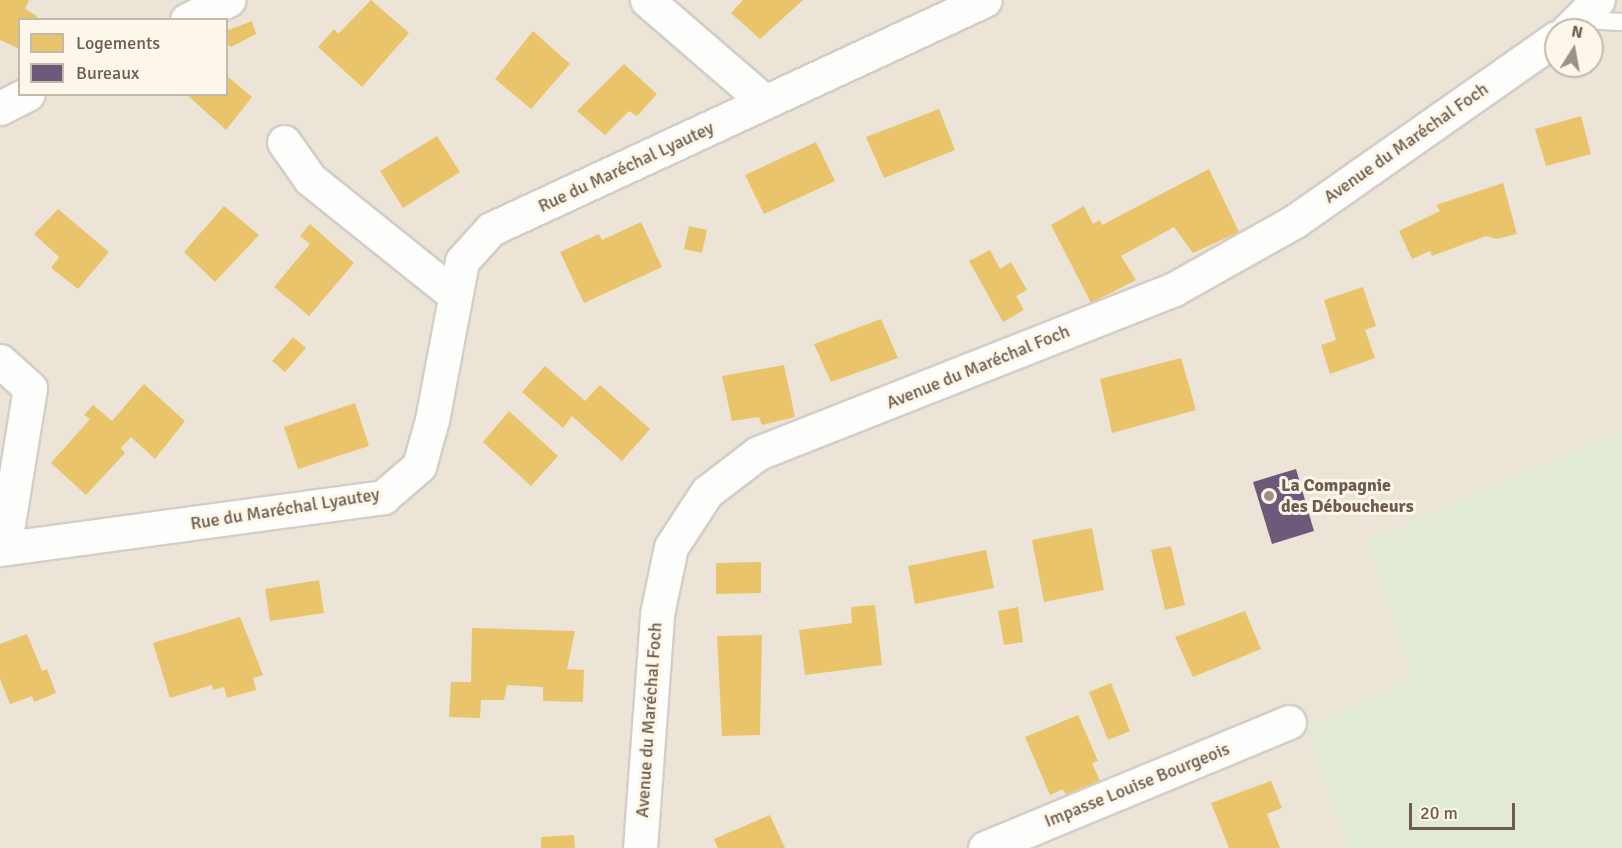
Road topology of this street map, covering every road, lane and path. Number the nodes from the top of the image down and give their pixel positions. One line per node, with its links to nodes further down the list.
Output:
1 (228, 0): 4 (street)
2 (985, 0): 9 (street, Rue du Maréchal Lyautey)
3 (638, 6): 9 (street)
4 (191, 18)
5 (1604, 22): 6 (lane)
6 (1622, 22)
7 (1544, 45): 16 (street, Avenue du Maréchal Foch)
8 (24, 96): 10 (street)
9 (765, 102): 12 (street, Rue du Maréchal Lyautey)
10 (0, 108)
11 (284, 142): 12 (street)
12 (455, 295): 14 (street, Rue du Maréchal Lyautey)
13 (0, 361): 14 (street, Rue du Maréchal Lyautey)
14 (2, 548)
15 (1289, 722): 17 (street, Impasse Louise Bourgeois)
16 (640, 848)
17 (985, 848)

